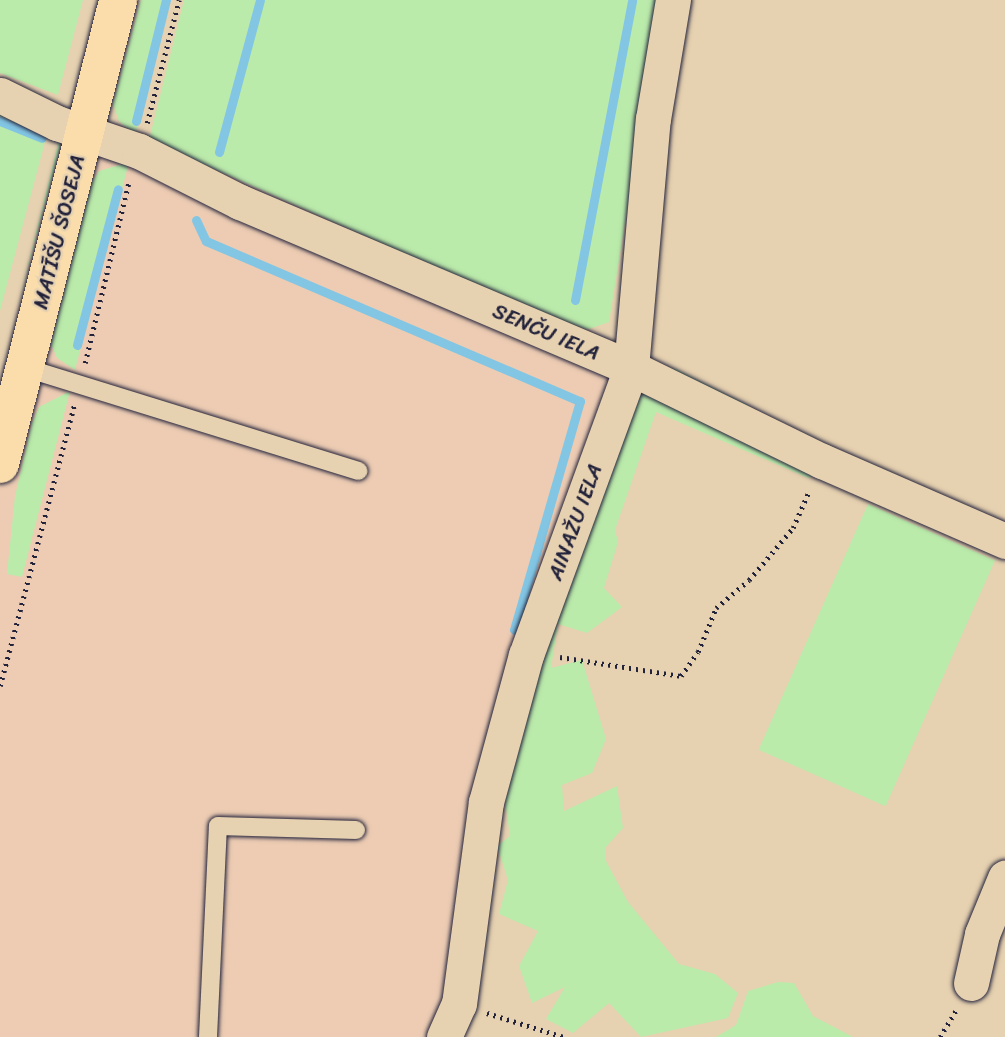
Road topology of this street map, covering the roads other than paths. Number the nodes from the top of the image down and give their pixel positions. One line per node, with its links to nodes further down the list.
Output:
1 (118, 0): 4 (main road, MATĪŠU ŠOSEJA)
2 (673, 0): 6 (street, AINAŽU IELA)
3 (0, 95): 4 (street, SENČU IELA)
4 (84, 130): 5 (main road, MATĪŠU ŠOSEJA); 6 (street, SENČU IELA)
5 (26, 368): 7 (main road, MATĪŠU ŠOSEJA); 8 (lane)
6 (631, 368): 9 (street, SENČU IELA); 14 (street, AINAŽU IELA)
7 (0, 464)
8 (358, 471)
9 (1005, 541)
10 (356, 830): 13 (lane)
11 (1005, 878): 12 (street)
12 (971, 984)
13 (208, 1037)
14 (444, 1037)

